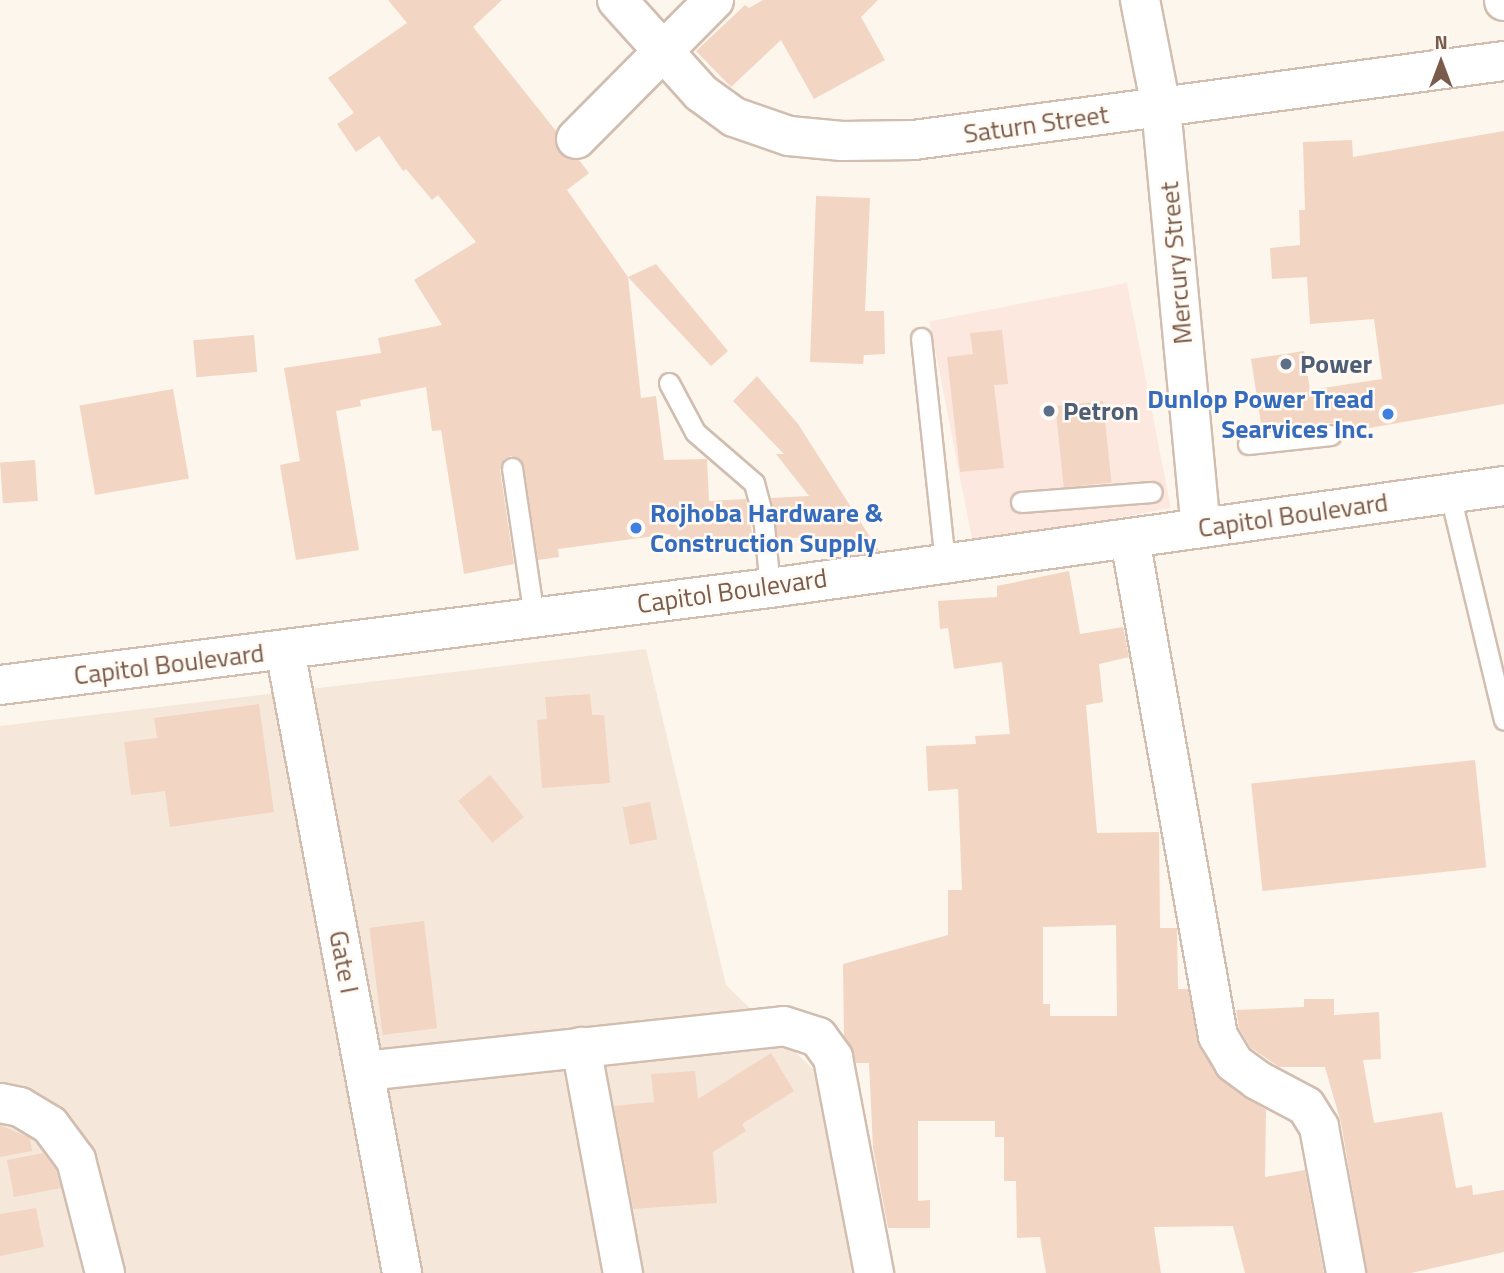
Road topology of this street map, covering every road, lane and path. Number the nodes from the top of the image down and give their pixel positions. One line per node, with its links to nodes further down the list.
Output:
1 (617, 0): 4 (street, Saturn Street)
2 (714, 0): 4 (street)
3 (1140, 0): 6 (street, Mercury Street)
4 (663, 50): 6 (street, Saturn Street); 7 (street)
5 (1504, 61): 6 (street, Saturn Street)
6 (1161, 107): 17 (street, Mercury Street)
7 (576, 139)
8 (922, 338): 19 (lane)
9 (669, 383): 20 (lane)
10 (1331, 435): 11 (lane)
11 (1248, 444)
12 (512, 468): 21 (lane)
13 (1504, 486): 15 (street, Capitol Boulevard)
14 (1152, 492): 16 (lane)
15 (1450, 495): 17 (street, Capitol Boulevard); 24 (lane)
16 (1021, 502)
17 (1201, 528): 18 (street, Capitol Boulevard)
18 (1130, 539): 19 (street, Capitol Boulevard); 32 (street)
19 (945, 561): 20 (street, Capitol Boulevard)
20 (770, 587): 21 (street, Capitol Boulevard)
21 (534, 617): 22 (street, Capitol Boulevard)
22 (285, 650): 23 (street, Capitol Boulevard); 26 (street, Gate I)
23 (0, 685)
24 (1504, 720)
25 (580, 1047): 26 (street); 30 (street); 31 (street)
26 (365, 1071): 29 (street, Gate I)
27 (0, 1103): 28 (street)
28 (105, 1273)
29 (401, 1273)
30 (623, 1273)
31 (874, 1273)
32 (1346, 1273)

